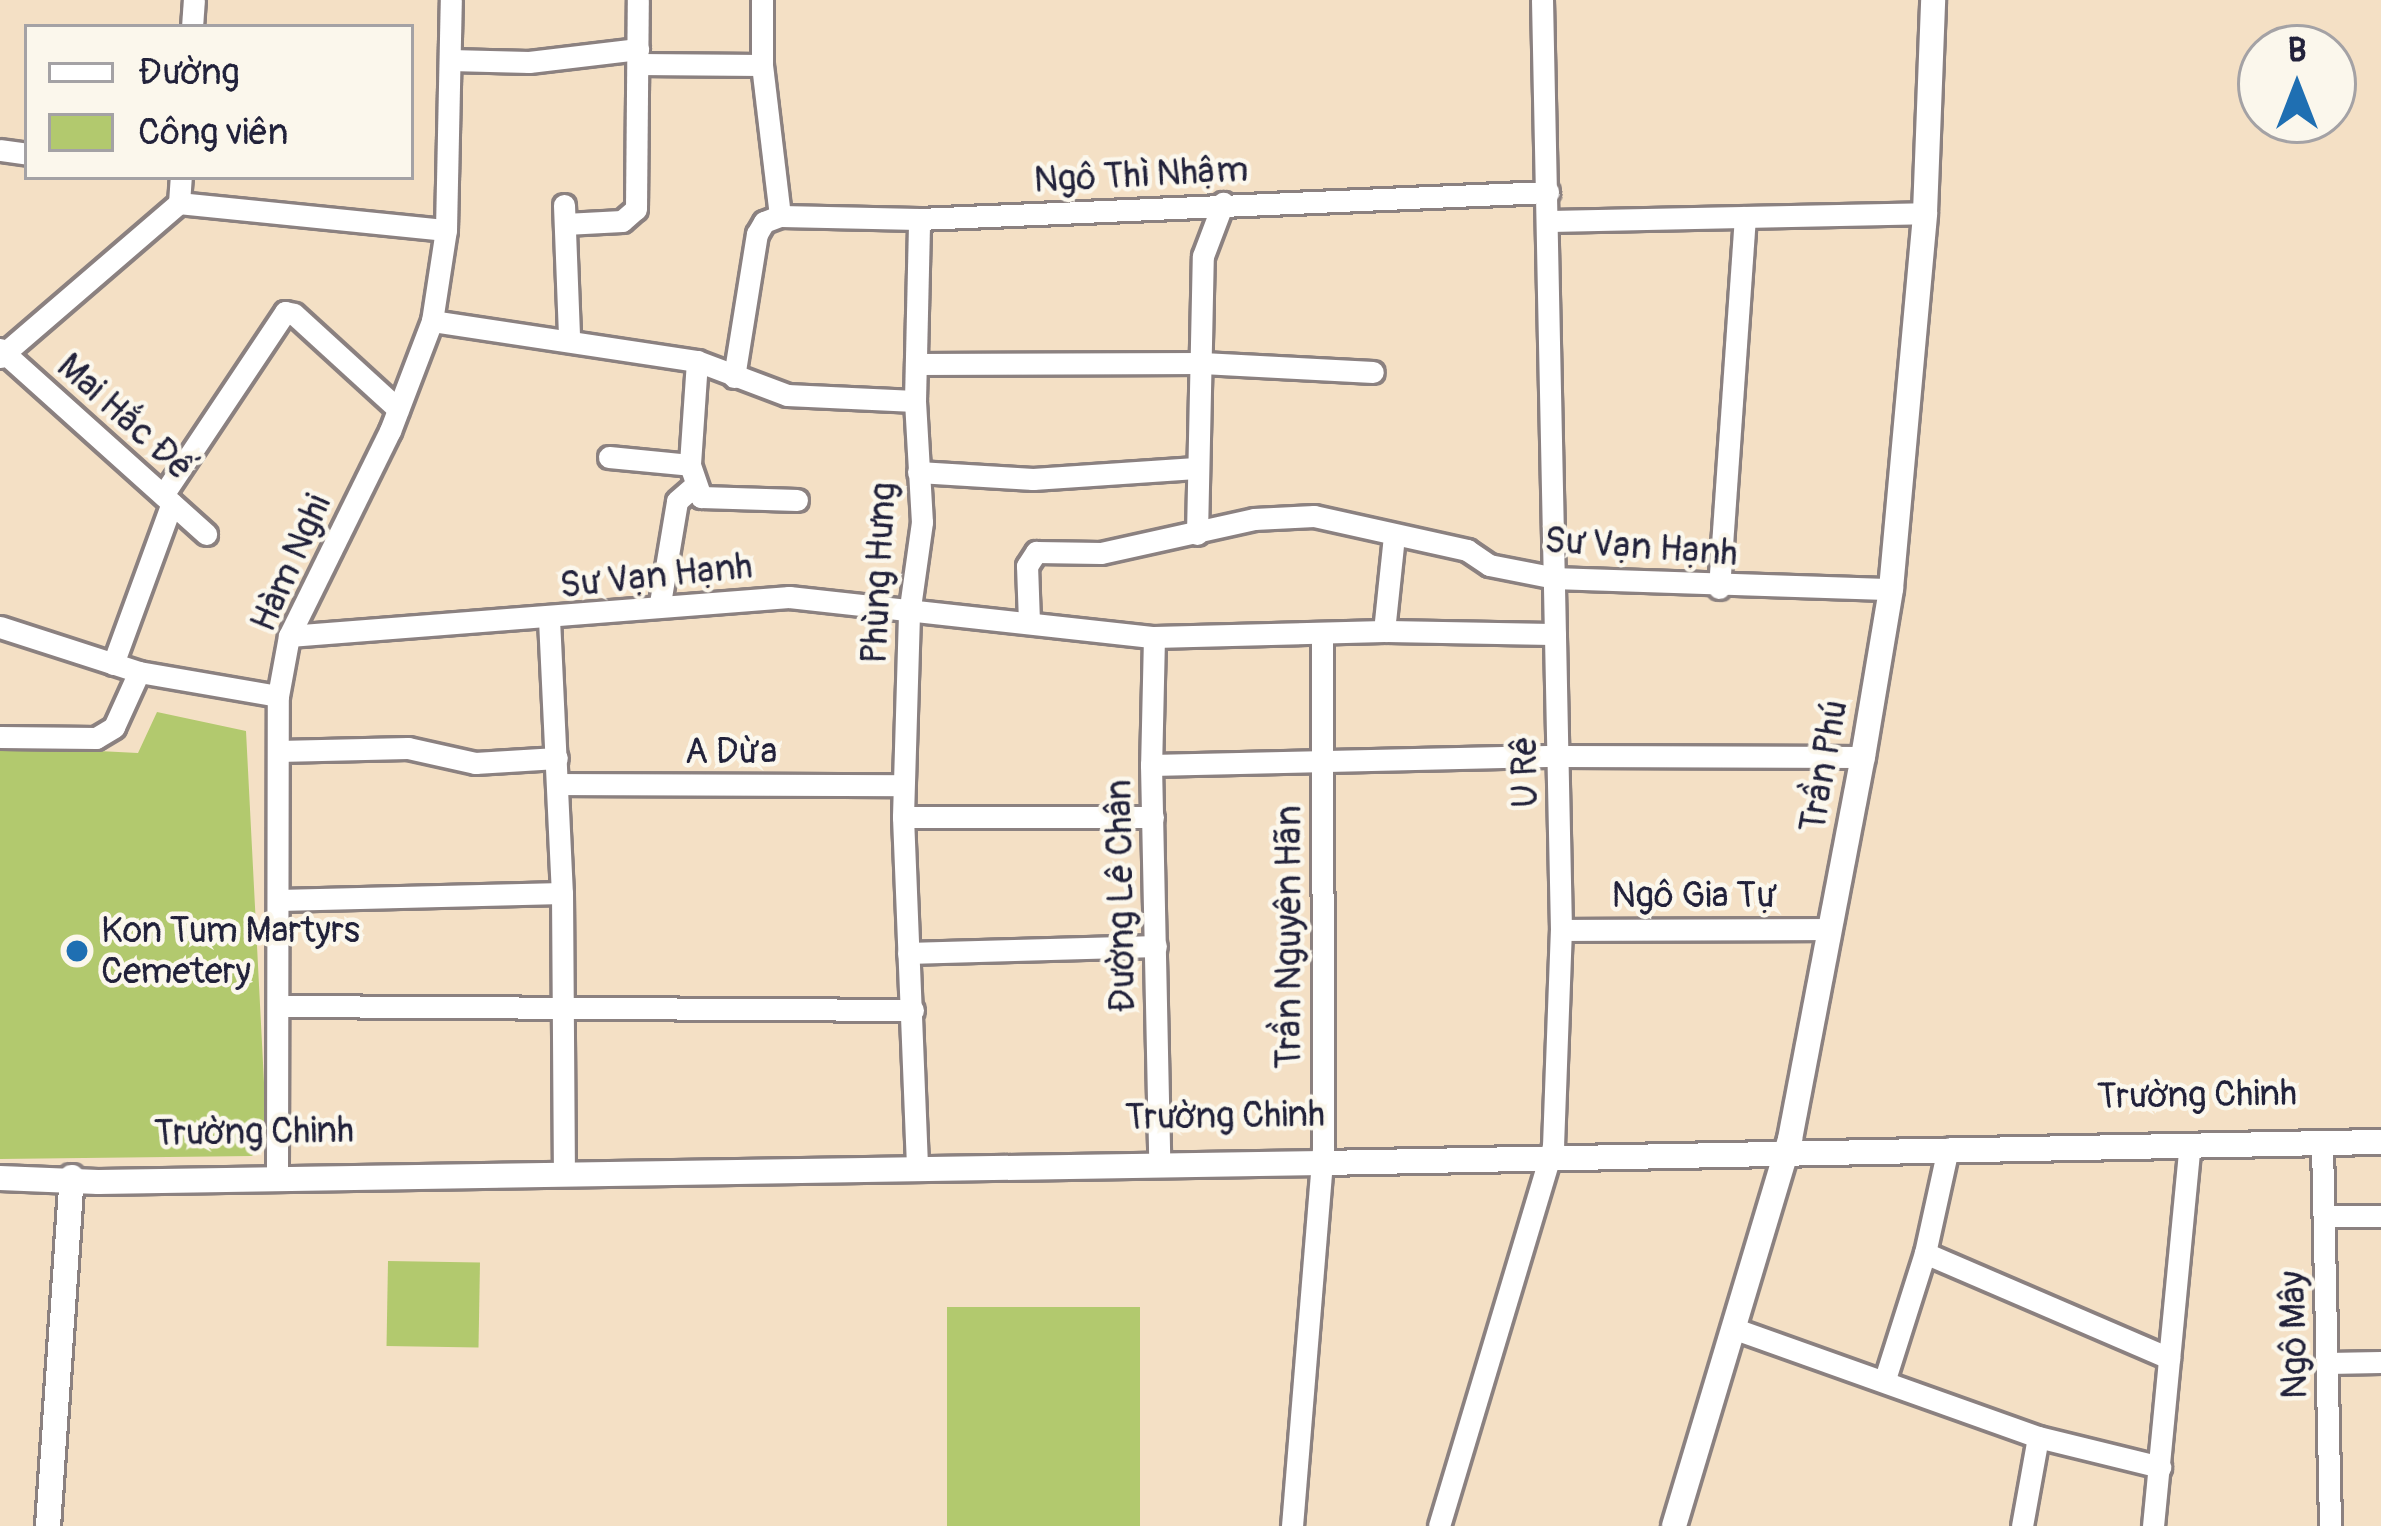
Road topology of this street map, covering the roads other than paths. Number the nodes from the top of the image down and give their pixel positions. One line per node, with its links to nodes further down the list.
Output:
1 (452, 0): 7 (street, Hàm Nghi)
2 (638, 0): 6 (street)
3 (762, 0): 8 (street)
4 (1542, 0): 10 (street, U Rê)
5 (1933, 0): 13 (street, Trần Phú)
6 (638, 57): 7 (street); 8 (street); 20 (street)
7 (450, 60): 18 (street, Hàm Nghi)
8 (762, 65): 14 (street)
9 (181, 180): 11 (street)
10 (1548, 192): 12 (street, Ngô Thì Nhậm); 17 (street, U Rê)
11 (179, 203): 18 (street); 21 (street)
12 (1223, 203): 16 (street, Ngô Thì Nhậm); 23 (street)
13 (1925, 213): 15 (street); 40 (street, Trần Phú)
14 (780, 216): 16 (street, Ngô Thì Nhậm); 26 (street)
15 (1745, 217): 17 (street); 39 (street)
16 (919, 219): 24 (street)
17 (1549, 221): 38 (street, U Rê)
18 (446, 230): 19 (street, Hàm Nghi)
19 (432, 321): 20 (street); 28 (street, Hàm Nghi)
20 (568, 338): 22 (street)
21 (1, 352): 33 (street, Mai Hắc Đế)
22 (697, 361): 26 (street); 32 (street)
23 (1202, 363): 24 (street); 25 (street); 30 (street)
24 (916, 364): 27 (street)
25 (1373, 372)
26 (734, 377): 27 (street)
27 (915, 401): 31 (street, Phùng Hưng)
28 (398, 409): 33 (street); 49 (street, Hàm Nghi)
29 (609, 457): 32 (street)
30 (1196, 468): 31 (street); 36 (street)
31 (919, 472): 42 (street, Phùng Hưng)
32 (692, 476): 34 (street); 41 (street)
33 (168, 499): 35 (street, Mai Hắc Đế); 51 (street)
34 (796, 500)
35 (206, 534)
36 (1197, 534): 37 (street, Sư Vạn Hạnh); 44 (street, Sư Vạn Hạnh)
37 (1394, 536): 38 (street, Sư Vạn Hạnh); 46 (street)
38 (1555, 578): 39 (street, Sư Vạn Hạnh); 47 (street, U Rê)
39 (1719, 588): 40 (street, Sư Vạn Hạnh)
40 (1891, 589): 57 (street, Trần Phú)
41 (660, 603): 42 (street, Sư Vạn Hạnh); 43 (street, Sư Vạn Hạnh)
42 (909, 614): 44 (street, Sư Vạn Hạnh); 62 (street, Phùng Hưng)
43 (549, 620): 49 (street, Sư Vạn Hạnh); 58 (street)
44 (1029, 622): 50 (street, Sư Vạn Hạnh)
45 (0, 627): 51 (street)
46 (1384, 631): 47 (street, Sư Vạn Hạnh); 48 (street, Sư Vạn Hạnh)
47 (1555, 634): 56 (street, U Rê)
48 (1322, 635): 50 (street, Sư Vạn Hạnh); 59 (street, Trần Nguyên Hãn)
49 (289, 636): 53 (street, Hàm Nghi)
50 (1154, 637): 60 (street, Đường Lê Chân)
51 (112, 664): 52 (street)
52 (139, 672): 53 (street); 54 (street)
53 (278, 696): 55 (street, Hàm Nghi)
54 (0, 737)
55 (278, 751): 58 (street); 66 (street, Hàm Nghi)
56 (1558, 756): 57 (street); 59 (street); 68 (street, U Rê)
57 (1863, 757): 67 (street, Trần Phú)
58 (556, 758): 61 (street)
59 (1320, 761): 60 (street); 82 (street, Trần Nguyên Hãn)
60 (1151, 765): 64 (street, Đường Lê Chân)
61 (558, 784): 62 (street, A Dừa); 65 (street)
62 (903, 785): 63 (street, Phùng Hưng)
63 (903, 817): 64 (street); 70 (street, Phùng Hưng)
64 (1154, 818): 69 (street, Đường Lê Chân)
65 (562, 893): 66 (street); 72 (street)
66 (279, 901): 71 (street, Hàm Nghi)
67 (1830, 928): 68 (street, Ngô Gia Tự); 78 (street, Trần Phú)
68 (1561, 930): 80 (street, U Rê)
69 (1156, 946): 70 (street); 81 (street, Đường Lê Chân)
70 (908, 953): 73 (street, Phùng Hưng)
71 (278, 1006): 72 (street); 85 (street, Hàm Nghi)
72 (565, 1008): 73 (street); 83 (street)
73 (913, 1010): 84 (street, Phùng Hưng)
74 (2381, 1128): 78 (street, Trường Chinh)
75 (2381, 1142): 76 (street, Trường Chinh)
76 (2322, 1143): 77 (street, Trường Chinh); 88 (street, Ngô Mây)
77 (2190, 1144): 79 (street, Trường Chinh); 92 (street)
78 (1788, 1146): 79 (street, Trường Chinh); 80 (street, Trường Chinh); 91 (street, Trần Phú)
79 (1948, 1148): 90 (street)
80 (1551, 1151): 82 (street, Trường Chinh); 100 (street, U Rê)
81 (1159, 1153): 82 (street, Trường Chinh); 84 (street, Trường Chinh)
82 (1323, 1157): 84 (street, Trường Chinh); 99 (street, Trần Nguyên Hãn)
83 (564, 1162): 84 (street, Trường Chinh); 85 (street, Trường Chinh)
84 (916, 1164): 86 (street, Trường Chinh)
85 (277, 1168): 86 (street, Trường Chinh)
86 (72, 1177): 87 (street, Trường Chinh); 98 (street)
87 (0, 1178)
88 (2325, 1216): 89 (street); 94 (street, Ngô Mây)
89 (2381, 1216)
90 (1925, 1252): 92 (street); 95 (street)
91 (1736, 1329): 95 (street); 101 (street, Trần Phú)
92 (2169, 1358): 97 (street)
93 (2381, 1362): 94 (street)
94 (2327, 1364): 104 (street, Ngô Mây)
95 (1885, 1379): 96 (street)
96 (2038, 1437): 97 (street); 102 (street)
97 (2160, 1467): 103 (street)
98 (47, 1526)
99 (1292, 1526)
100 (1439, 1526)
101 (1674, 1526)
102 (2023, 1526)
103 (2153, 1526)
104 (2330, 1526)

